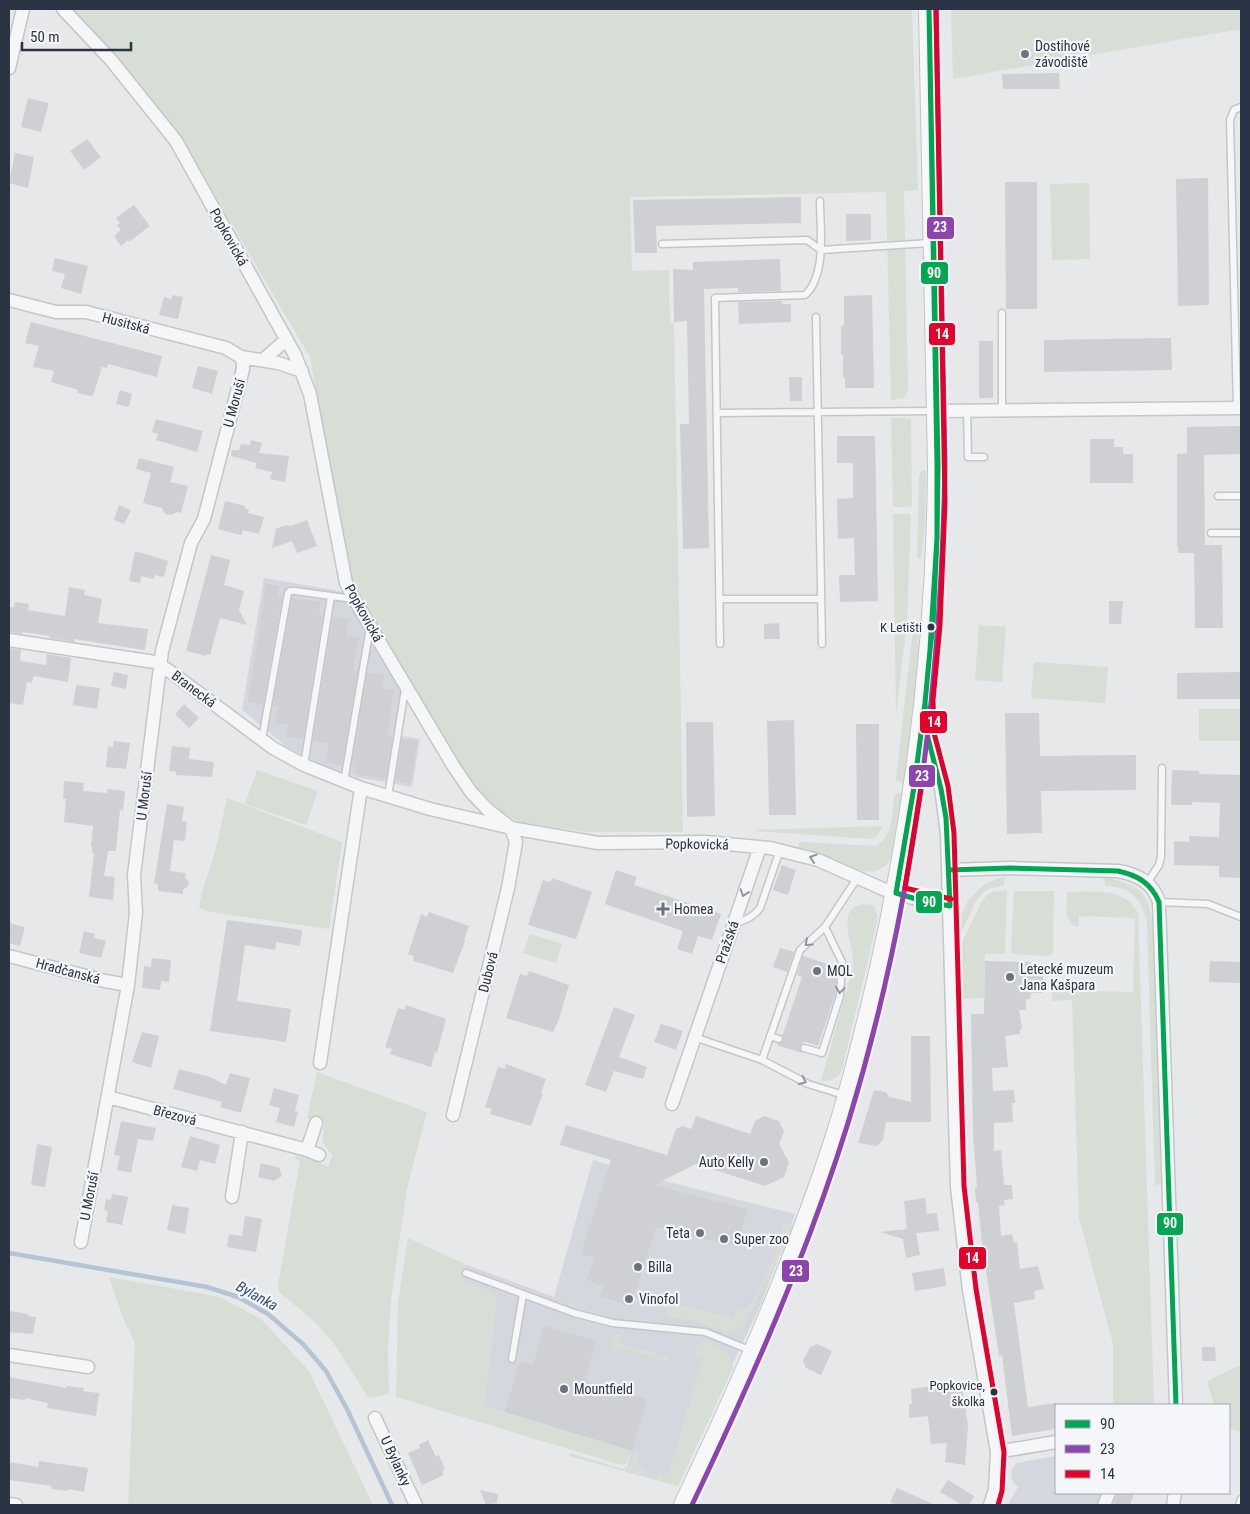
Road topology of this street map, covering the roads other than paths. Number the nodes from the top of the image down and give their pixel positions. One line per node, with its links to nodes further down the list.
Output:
1 (23, 9): 4 (street)
2 (64, 9): 13 (street, Popkovická)
3 (929, 9): 7 (main road)
4 (9, 68)
5 (1241, 107): 17 (lane)
6 (820, 201): 9 (lane)
7 (933, 243): 9 (lane); 21 (main road)
8 (662, 244): 9 (lane)
9 (820, 250): 22 (lane)
10 (9, 300): 14 (street, Husitská)
11 (1002, 313): 19 (lane)
12 (816, 317): 20 (lane)
13 (286, 340): 15 (street); 16 (street, Popkovická)
14 (241, 357): 15 (street, Husitská); 36 (street, U Moruší)
15 (263, 360): 16 (street, Husitská)
16 (302, 371): 31 (street, Popkovická)
17 (1239, 408): 19 (street)
18 (967, 411): 19 (street); 21 (street); 23 (lane)
19 (1002, 411)
20 (817, 412): 21 (lane); 22 (lane); 30 (lane)
21 (936, 412): 38 (main road)
22 (717, 413): 29 (lane)
23 (984, 456)
24 (1218, 496): 25 (lane)
25 (1241, 496)
26 (1211, 533): 27 (lane)
27 (1241, 533)
28 (331, 596): 31 (lane); 39 (lane); 40 (lane)
29 (719, 599): 30 (lane); 34 (lane)
30 (821, 599): 35 (lane)
31 (354, 600): 32 (street, Popkovická)
32 (370, 625): 37 (street, Popkovická); 42 (lane)
33 (9, 640): 36 (street, Branecká)
34 (720, 644)
35 (822, 644)
36 (160, 665): 39 (street, Branecká); 58 (street, U Moruší)
37 (406, 685): 44 (lane); 45 (street, Popkovická)
38 (925, 700): 48 (street); 51 (main road)
39 (261, 740): 40 (street, Branecká)
40 (304, 765): 42 (street, Branecká)
41 (1162, 768): 50 (lane)
42 (344, 782): 43 (street, Branecká)
43 (361, 788): 44 (street, Branecká); 64 (street)
44 (388, 796): 45 (street, Branecká)
45 (511, 828): 46 (street, Popkovická); 68 (street, Dubová)
46 (760, 847): 47 (street, Popkovická); 55 (street, Pražská, one-way to 55)
47 (780, 850): 49 (street, Popkovická, one-way to 47); 55 (lane)
48 (949, 870): 50 (street); 53 (street)
49 (858, 877): 51 (street, Popkovická); 56 (lane)
50 (1147, 883): 52 (street)
51 (896, 893): 53 (street, Popkovická); 65 (main road)
52 (1159, 902): 54 (lane); 79 (street)
53 (950, 906): 82 (street)
54 (1241, 917)
55 (733, 924): 60 (street, Pražská)
56 (825, 927): 59 (lane, one-way to 59); 62 (lane, one-way to 62)
57 (9, 956): 58 (street, Hradčanská)
58 (128, 985): 66 (street, U Moruší)
59 (770, 1036): 61 (lane); 63 (lane)
60 (694, 1037): 63 (lane); 67 (street, Pražská)
61 (779, 1040)
62 (804, 1048)
63 (762, 1060): 65 (lane, one-way to 65)
64 (320, 1063)
65 (848, 1096): 75 (main road)
66 (108, 1097): 70 (street, Březová); 72 (street, U Moruší)
67 (672, 1104)
68 (453, 1115)
69 (316, 1123): 70 (street, Březová)
70 (242, 1132): 71 (street)
71 (232, 1197)
72 (81, 1242)
73 (466, 1272): 74 (lane)
74 (523, 1294): 75 (lane); 77 (lane)
75 (754, 1352): 87 (main road)
76 (9, 1355): 78 (street)
77 (512, 1359)
78 (88, 1367)
79 (1176, 1404)
80 (375, 1418): 86 (street, U Bylanky)
81 (1055, 1442): 82 (street)
82 (997, 1452): 88 (street)
83 (1241, 1498): 89 (lane)
84 (9, 1504): 85 (street)
85 (16, 1505)
86 (416, 1505)
87 (684, 1505)
88 (990, 1505)
89 (1239, 1505)

